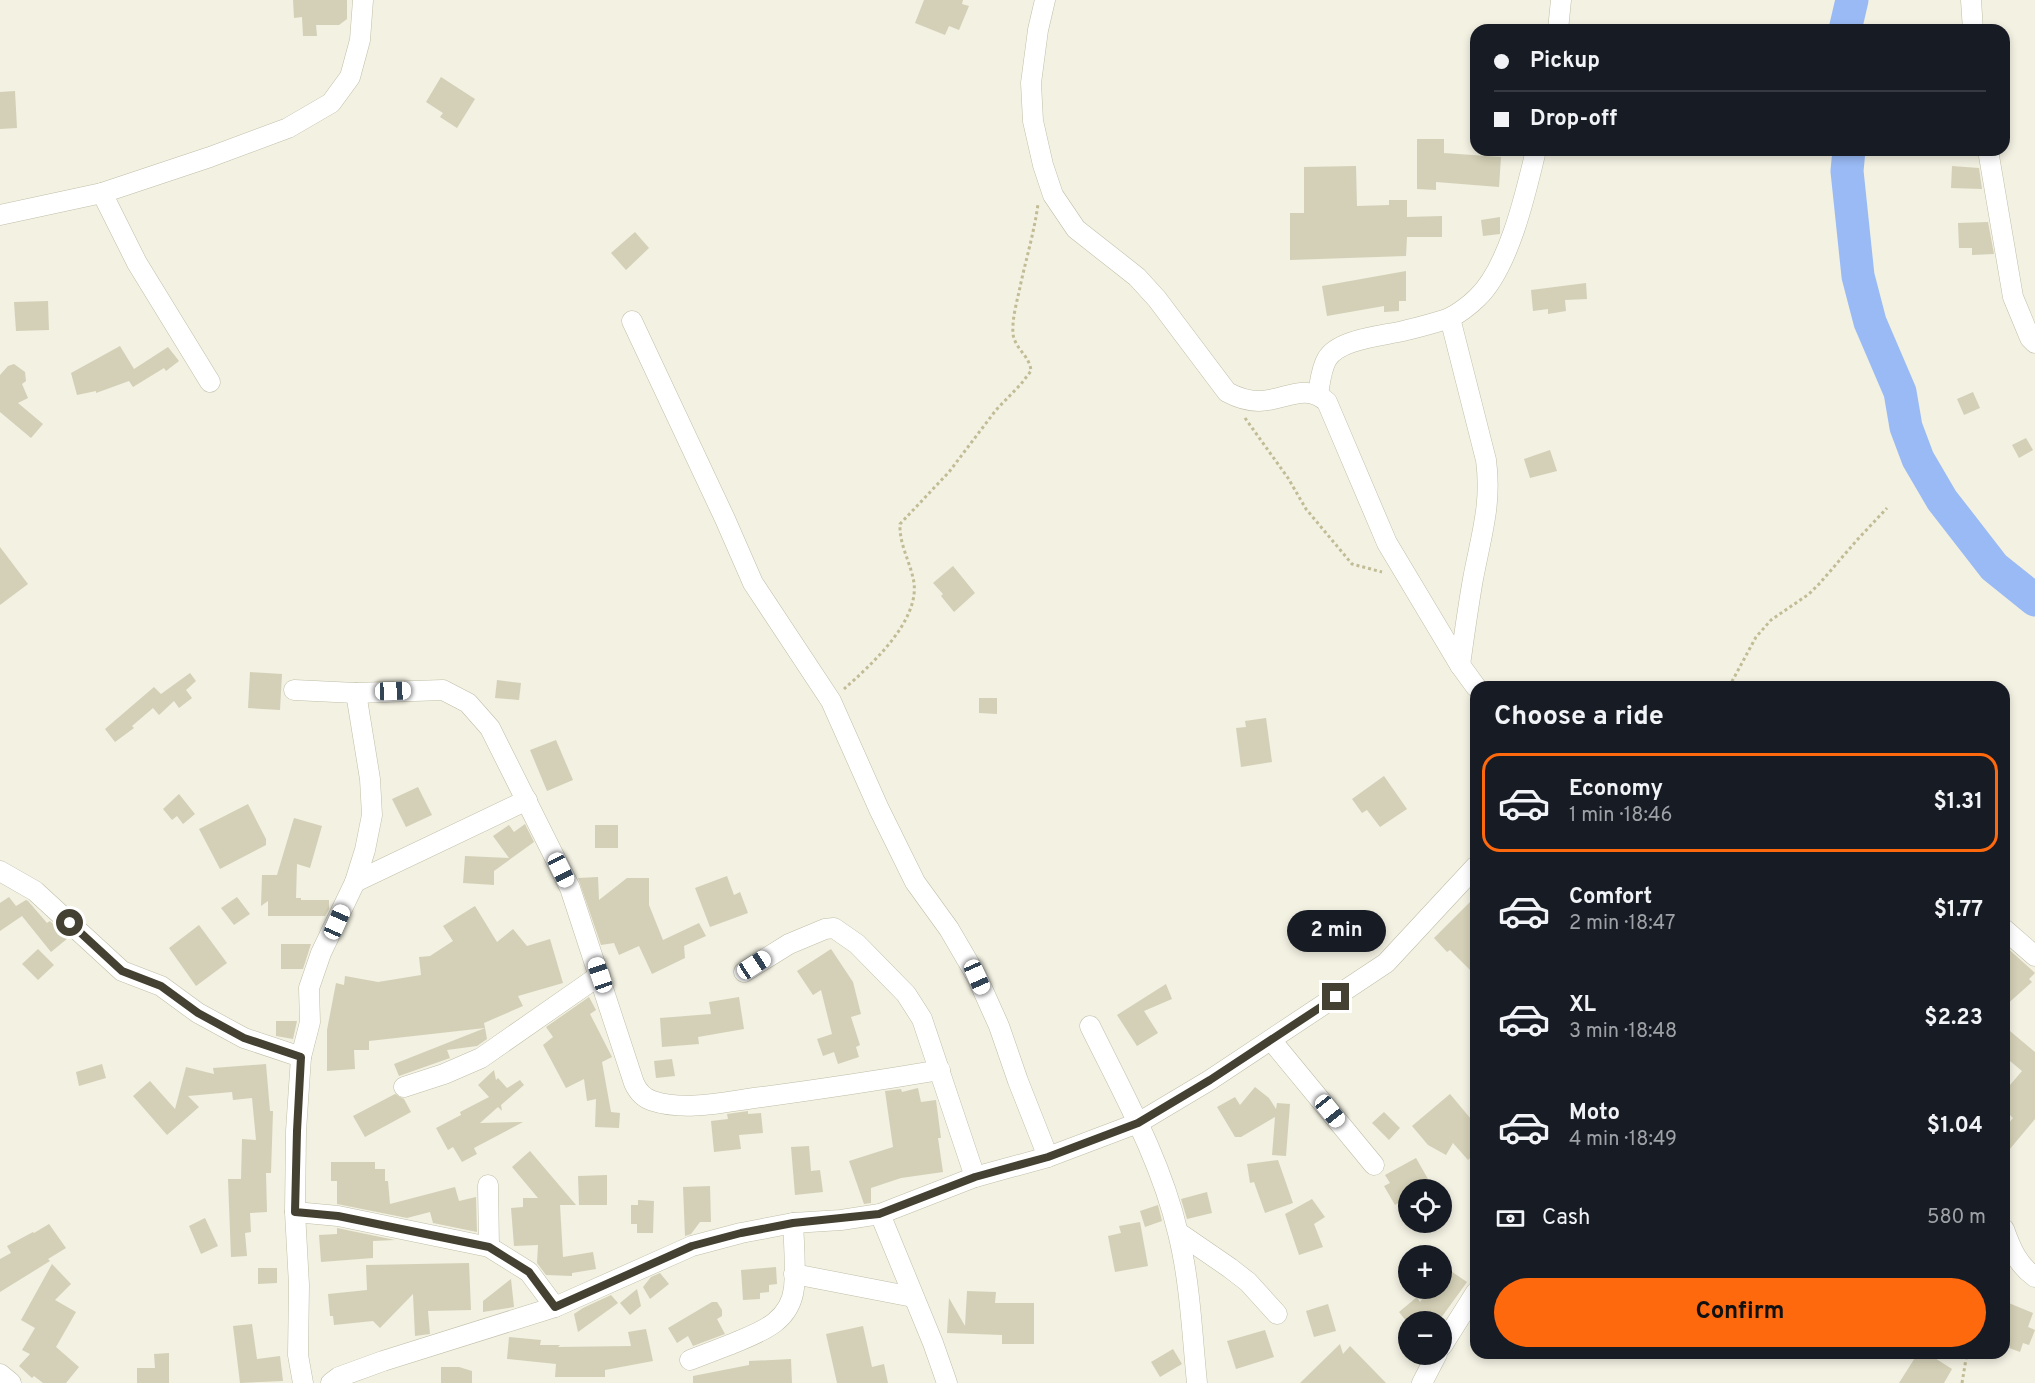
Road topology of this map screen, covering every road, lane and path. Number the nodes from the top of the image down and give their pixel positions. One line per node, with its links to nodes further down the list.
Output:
1 (363, 0): 9 (street)
2 (1046, 0): 16 (street)
3 (1561, 0): 5 (street)
4 (1971, 0): 6 (street)
5 (1559, 24)
6 (1973, 24)
7 (1534, 156): 12 (street)
8 (1989, 156): 14 (street)
9 (102, 193): 11 (street); 15 (street)
10 (1038, 197): 25 (path)
11 (0, 215)
12 (1450, 318): 17 (street); 20 (street)
13 (632, 321): 25 (street)
14 (2033, 338)
15 (210, 382)
16 (1227, 392): 17 (street); 19 (path)
17 (1318, 394): 19 (street)
18 (1887, 508): 22 (path)
19 (1409, 580): 20 (street)
20 (1460, 665): 21 (street)
21 (1472, 681)
22 (1732, 681)
23 (294, 690): 24 (street)
24 (356, 693): 26 (street); 29 (street)
25 (831, 701): 40 (street)
26 (527, 800): 29 (street); 33 (street)
27 (0, 871): 36 (street)
28 (1470, 872): 35 (street)
29 (355, 882): 36 (street)
30 (2010, 934): 31 (street)
31 (2035, 956)
32 (744, 972): 37 (street)
33 (600, 975): 37 (street); 38 (street)
34 (1090, 1026): 39 (street)
35 (1271, 1040): 39 (street); 41 (street)
36 (301, 1057): 44 (street)
37 (940, 1070): 42 (street)
38 (404, 1087)
39 (1138, 1123): 40 (street); 47 (street)
40 (1048, 1157): 42 (street)
41 (1374, 1165)
42 (975, 1177): 45 (street)
43 (488, 1185): 49 (street)
44 (295, 1212): 49 (street); 62 (street)
45 (879, 1214): 46 (street); 52 (street)
46 (793, 1223): 50 (street); 54 (street)
47 (1179, 1233): 55 (street); 65 (street)
48 (2010, 1245): 51 (street)
49 (489, 1247): 54 (street)
50 (795, 1274): 52 (street); 58 (street)
51 (2035, 1277)
52 (913, 1297): 64 (street)
53 (1470, 1302): 56 (street)
54 (555, 1307): 63 (street)
55 (1277, 1314)
56 (1452, 1330)
57 (1966, 1359): 67 (path)
58 (690, 1360)
59 (1431, 1365): 66 (street)
60 (0, 1374): 61 (street)
61 (11, 1383)
62 (303, 1383)
63 (331, 1383)
64 (946, 1383)
65 (1197, 1383)
66 (1422, 1383)
67 (1962, 1383)

